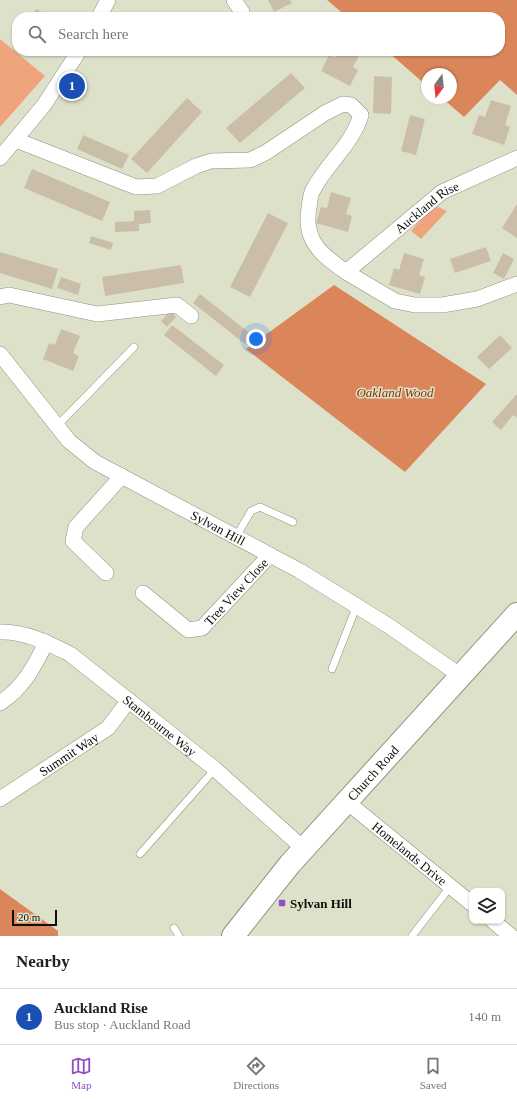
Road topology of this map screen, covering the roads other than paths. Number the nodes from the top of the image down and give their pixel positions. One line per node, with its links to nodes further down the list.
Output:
1 (108, 0): 2 (street)
2 (101, 12)
3 (76, 56): 4 (street)
4 (16, 140): 5 (street); 7 (street)
5 (0, 158)
6 (517, 158): 7 (street, Auckland Rise)
7 (346, 272): 8 (street)
8 (517, 284)
9 (0, 297): 10 (street)
10 (191, 316)
11 (134, 347): 13 (lane)
12 (0, 354): 13 (street, Sylvan Hill)
13 (57, 426): 14 (street, Sylvan Hill)
14 (122, 476): 16 (street, Sylvan Hill); 18 (street)
15 (293, 522): 16 (lane)
16 (236, 537): 17 (street, Sylvan Hill)
17 (270, 555): 19 (street, Tree View Close); 20 (street, Sylvan Hill)
18 (106, 573)
19 (143, 593)
20 (357, 605): 24 (lane); 25 (street, Sylvan Hill)
21 (517, 614): 25 (main road, Church Road)
22 (0, 632): 23 (street, Stambourne Way)
23 (46, 642): 26 (street, Stambourne Way); 27 (street)
24 (332, 669)
25 (461, 676): 30 (main road, Church Road)
26 (129, 700): 28 (street, Stambourne Way); 29 (street, Summit Way)
27 (0, 703)
28 (215, 769): 31 (street, Stambourne Way); 32 (lane)
29 (0, 799)
30 (347, 802): 31 (main road, Church Road); 33 (street, Homelands Drive)
31 (304, 848): 38 (main road, Church Road)
32 (140, 854)
33 (450, 887): 34 (street, Homelands Drive); 39 (lane)
34 (469, 902)
35 (497, 924): 40 (street)
36 (174, 928): 37 (lane)
37 (179, 936)
38 (233, 936)
39 (412, 936)
40 (511, 936)

